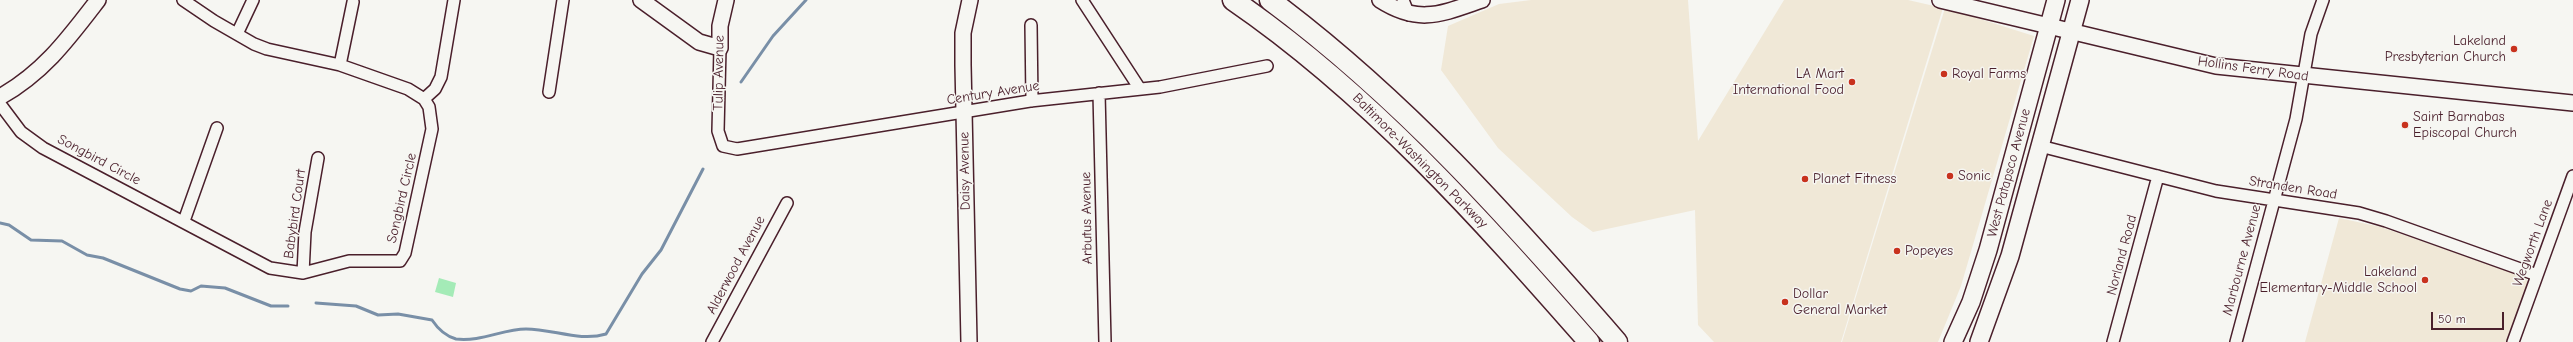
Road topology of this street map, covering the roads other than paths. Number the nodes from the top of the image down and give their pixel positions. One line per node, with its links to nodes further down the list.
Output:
1 (183, 0): 24 (street)
2 (253, 0): 24 (street)
3 (454, 0): 33 (street)
4 (563, 0): 30 (street)
5 (641, 0): 25 (street)
6 (726, 0): 25 (street, Tulip Avenue)
7 (970, 0): 37 (street, Daisy Avenue)
8 (1082, 0): 29 (street)
9 (1233, 0): 54 (highway, Baltimore-Washington Parkway)
10 (1270, 0): 55 (highway, Baltimore-Washington Parkway)
11 (1380, 0): 20 (street)
12 (1403, 0): 20 (street)
13 (1482, 0): 20 (street)
14 (1940, 0): 22 (street, Hollins Ferry Road)
15 (2056, 0): 22 (main road, West Patapsco Avenue)
16 (2080, 0): 23 (main road, West Patapsco Avenue)
17 (2323, 0): 28 (street, Marbourne Avenue)
18 (96, 1): 32 (street)
19 (354, 2): 26 (street)
20 (1409, 15)
21 (1031, 25): 34 (street)
22 (2049, 28): 23 (street, Hollins Ferry Road); 39 (main road, West Patapsco Avenue)
23 (2071, 33): 28 (street, Hollins Ferry Road); 41 (main road, West Patapsco Avenue)
24 (237, 34): 26 (street)
25 (720, 48): 40 (street, Tulip Avenue)
26 (340, 65): 33 (street)
27 (1267, 66): 29 (street, Century Avenue)
28 (2304, 77): 35 (street, Hollins Ferry Road); 45 (street, Marbourne Avenue)
29 (1140, 89): 31 (street, Century Avenue)
30 (549, 92)
31 (1099, 93): 34 (street, Century Avenue); 53 (street, Arbutus Avenue)
32 (0, 97)
33 (424, 99): 49 (street, Songbird Circle)
34 (1032, 101): 37 (street, Century Avenue)
35 (2573, 102)
36 (0, 104): 48 (street, Songbird Circle)
37 (964, 112): 40 (street, Century Avenue); 52 (street, Daisy Avenue)
38 (218, 128): 48 (street)
39 (2018, 140): 47 (main road); 56 (main road, West Patapsco Avenue)
40 (723, 146)
41 (2040, 146): 43 (street, Stranden Road); 47 (main road, West Patapsco Avenue)
42 (318, 158): 49 (street, Babybird Court)
43 (2158, 176): 45 (street, Stranden Road); 58 (street, Norland Road)
44 (2573, 176): 50 (street, Wegworth Lane)
45 (2274, 200): 50 (street, Stranden Road); 59 (street, Marbourne Avenue)
46 (787, 203): 51 (street, Alderwood Avenue)
47 (2024, 205): 57 (main road, West Patapsco Avenue)
48 (184, 221): 49 (street, Songbird Circle)
49 (303, 273)
50 (2537, 275): 60 (street, Wegworth Lane)
51 (712, 342)
52 (969, 342)
53 (1105, 342)
54 (1589, 342)
55 (1617, 342)
56 (1953, 342)
57 (1979, 342)
58 (2113, 342)
59 (2236, 342)
60 (2513, 342)

